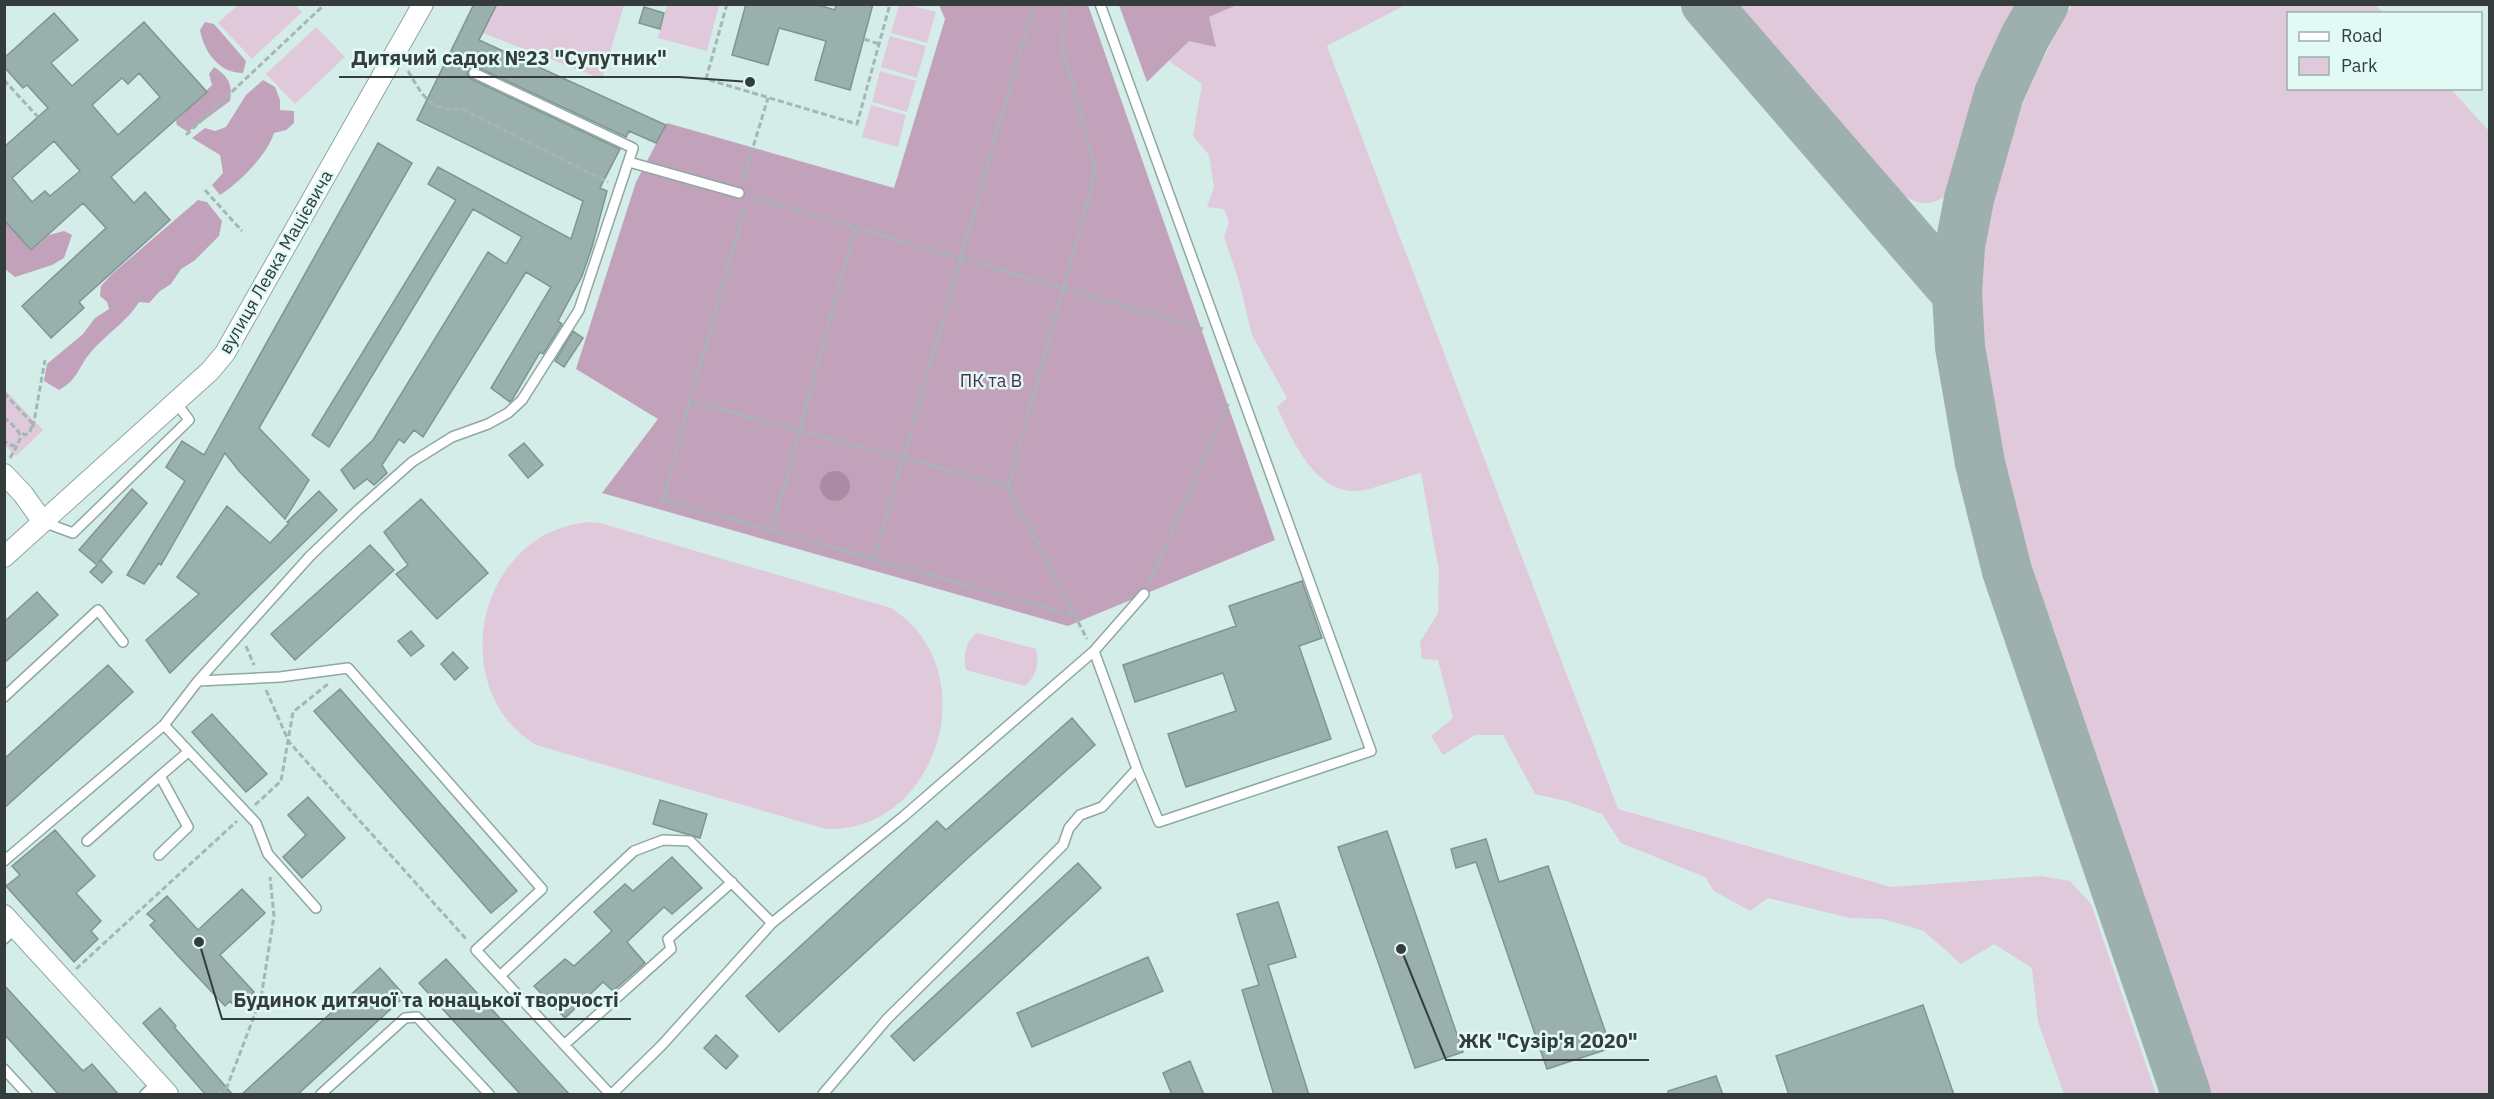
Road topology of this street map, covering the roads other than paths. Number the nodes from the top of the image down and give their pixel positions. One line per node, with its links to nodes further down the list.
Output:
1 (423, 4): 6 (street, вулиця Левка Мацієвича)
2 (1100, 4): 17 (lane)
3 (474, 73): 4 (lane)
4 (629, 162): 5 (lane); 13 (lane)
5 (739, 194)
6 (175, 401): 8 (street, вулиця Левка Мацієвича); 8 (lane)
7 (4, 474): 8 (street)
8 (43, 522): 9 (street, вулиця Левка Мацієвича)
9 (4, 557)
10 (1144, 594): 12 (lane)
11 (123, 642): 14 (lane)
12 (1094, 651): 17 (lane); 24 (lane)
13 (198, 681): 15 (lane); 26 (lane)
14 (4, 697)
15 (164, 725): 16 (lane); 21 (lane)
16 (188, 752): 18 (lane); 23 (lane)
17 (1137, 769): 34 (lane)
18 (160, 776): 19 (lane); 20 (lane)
19 (87, 841)
20 (159, 855)
21 (4, 861)
22 (732, 882): 24 (lane); 26 (lane); 27 (lane)
23 (316, 908)
24 (772, 923): 33 (lane)
25 (8, 927): 29 (street)
26 (500, 976): 27 (lane)
27 (564, 1046): 33 (lane)
28 (4, 1069): 30 (lane)
29 (157, 1091)
30 (27, 1095)
31 (321, 1095): 32 (lane)
32 (489, 1095)
33 (611, 1095)
34 (823, 1095)

